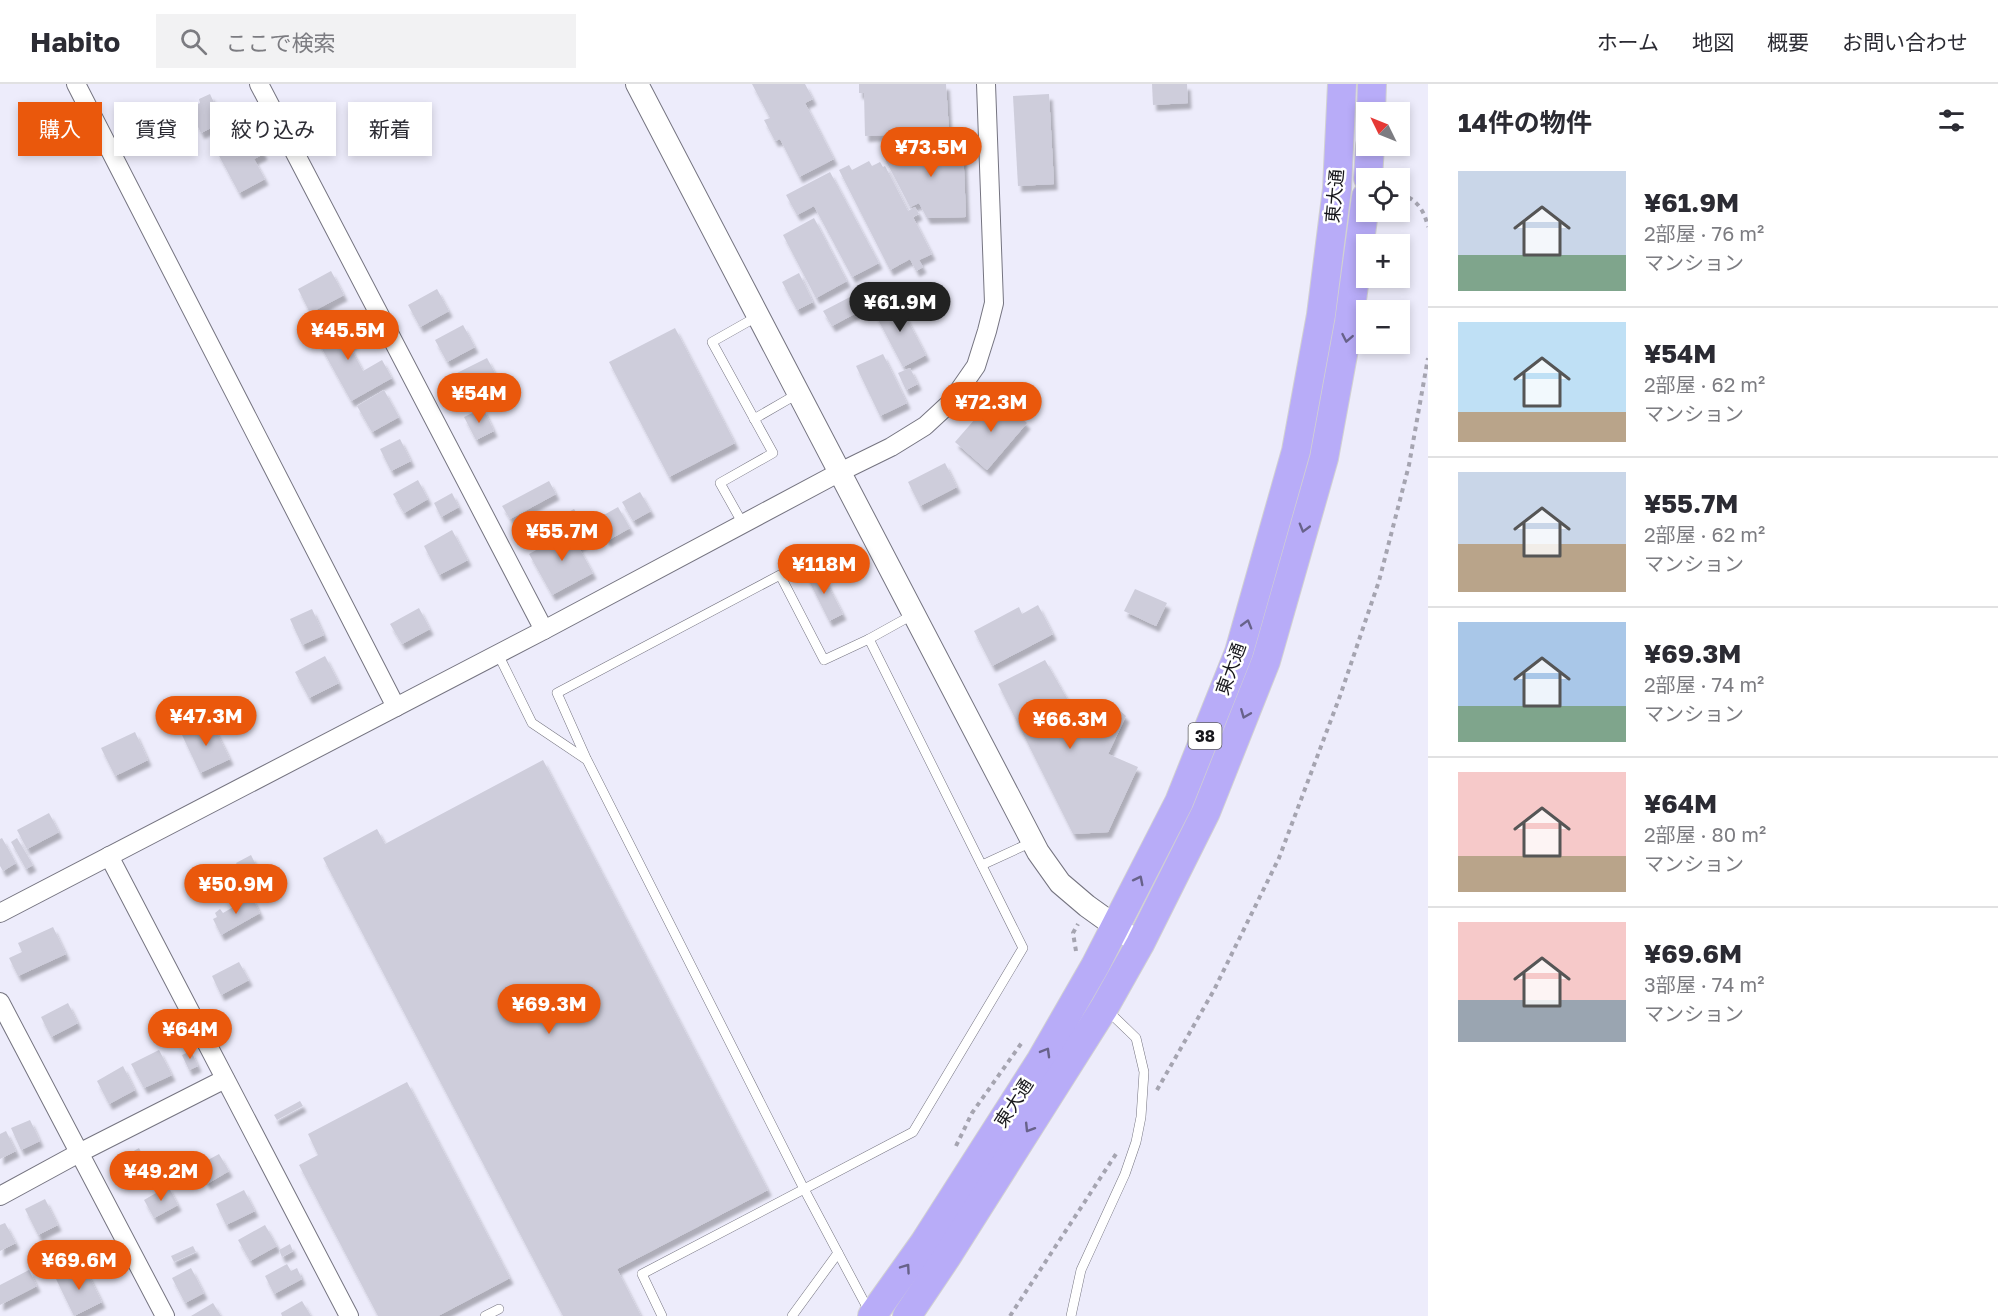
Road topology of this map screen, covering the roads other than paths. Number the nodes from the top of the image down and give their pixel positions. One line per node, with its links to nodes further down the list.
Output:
1 (76, 84): 18 (street)
2 (259, 84): 15 (street)
3 (637, 84): 9 (street)
4 (986, 84): 12 (street)
5 (1342, 84): 24 (highway, 東大通 / 38, one-way to 5)
6 (1372, 84): 7 (highway)
7 (1371, 102)
8 (1363, 222): 25 (highway, 東大通 / 38, one-way to 25)
9 (758, 315): 10 (street); 11 (lane)
10 (799, 393): 11 (lane); 12 (street)
11 (754, 418): 13 (lane)
12 (840, 472): 13 (street); 14 (street)
13 (743, 524): 15 (street)
14 (914, 614): 16 (lane); 20 (street)
15 (544, 630): 17 (street)
16 (869, 639): 19 (lane); 22 (lane)
17 (498, 654): 18 (street); 19 (lane)
18 (396, 707): 21 (street)
19 (587, 760): 30 (lane)
20 (1032, 842): 22 (lane); 24 (street)
21 (109, 856): 23 (street); 28 (street)
22 (982, 865): 30 (lane)
23 (0, 913)
24 (1116, 927): 25 (street); 39 (highway, 東大通 / 38, one-way to 24)
25 (1140, 944): 27 (highway, 東大通 / 38)
26 (0, 1002): 29 (street)
27 (1104, 1008): 40 (highway, 東大通 / 38, one-way to 40); 41 (lane)
28 (225, 1079): 29 (street); 35 (street)
29 (80, 1153): 31 (street); 34 (street)
30 (804, 1189): 32 (lane); 37 (lane)
31 (0, 1196)
32 (838, 1253): 38 (lane); 39 (lane)
33 (500, 1309): 36 (lane)
34 (165, 1316)
35 (349, 1316)
36 (485, 1316)
37 (662, 1316)
38 (792, 1316)
39 (872, 1316)
40 (907, 1316)
41 (1071, 1316)

